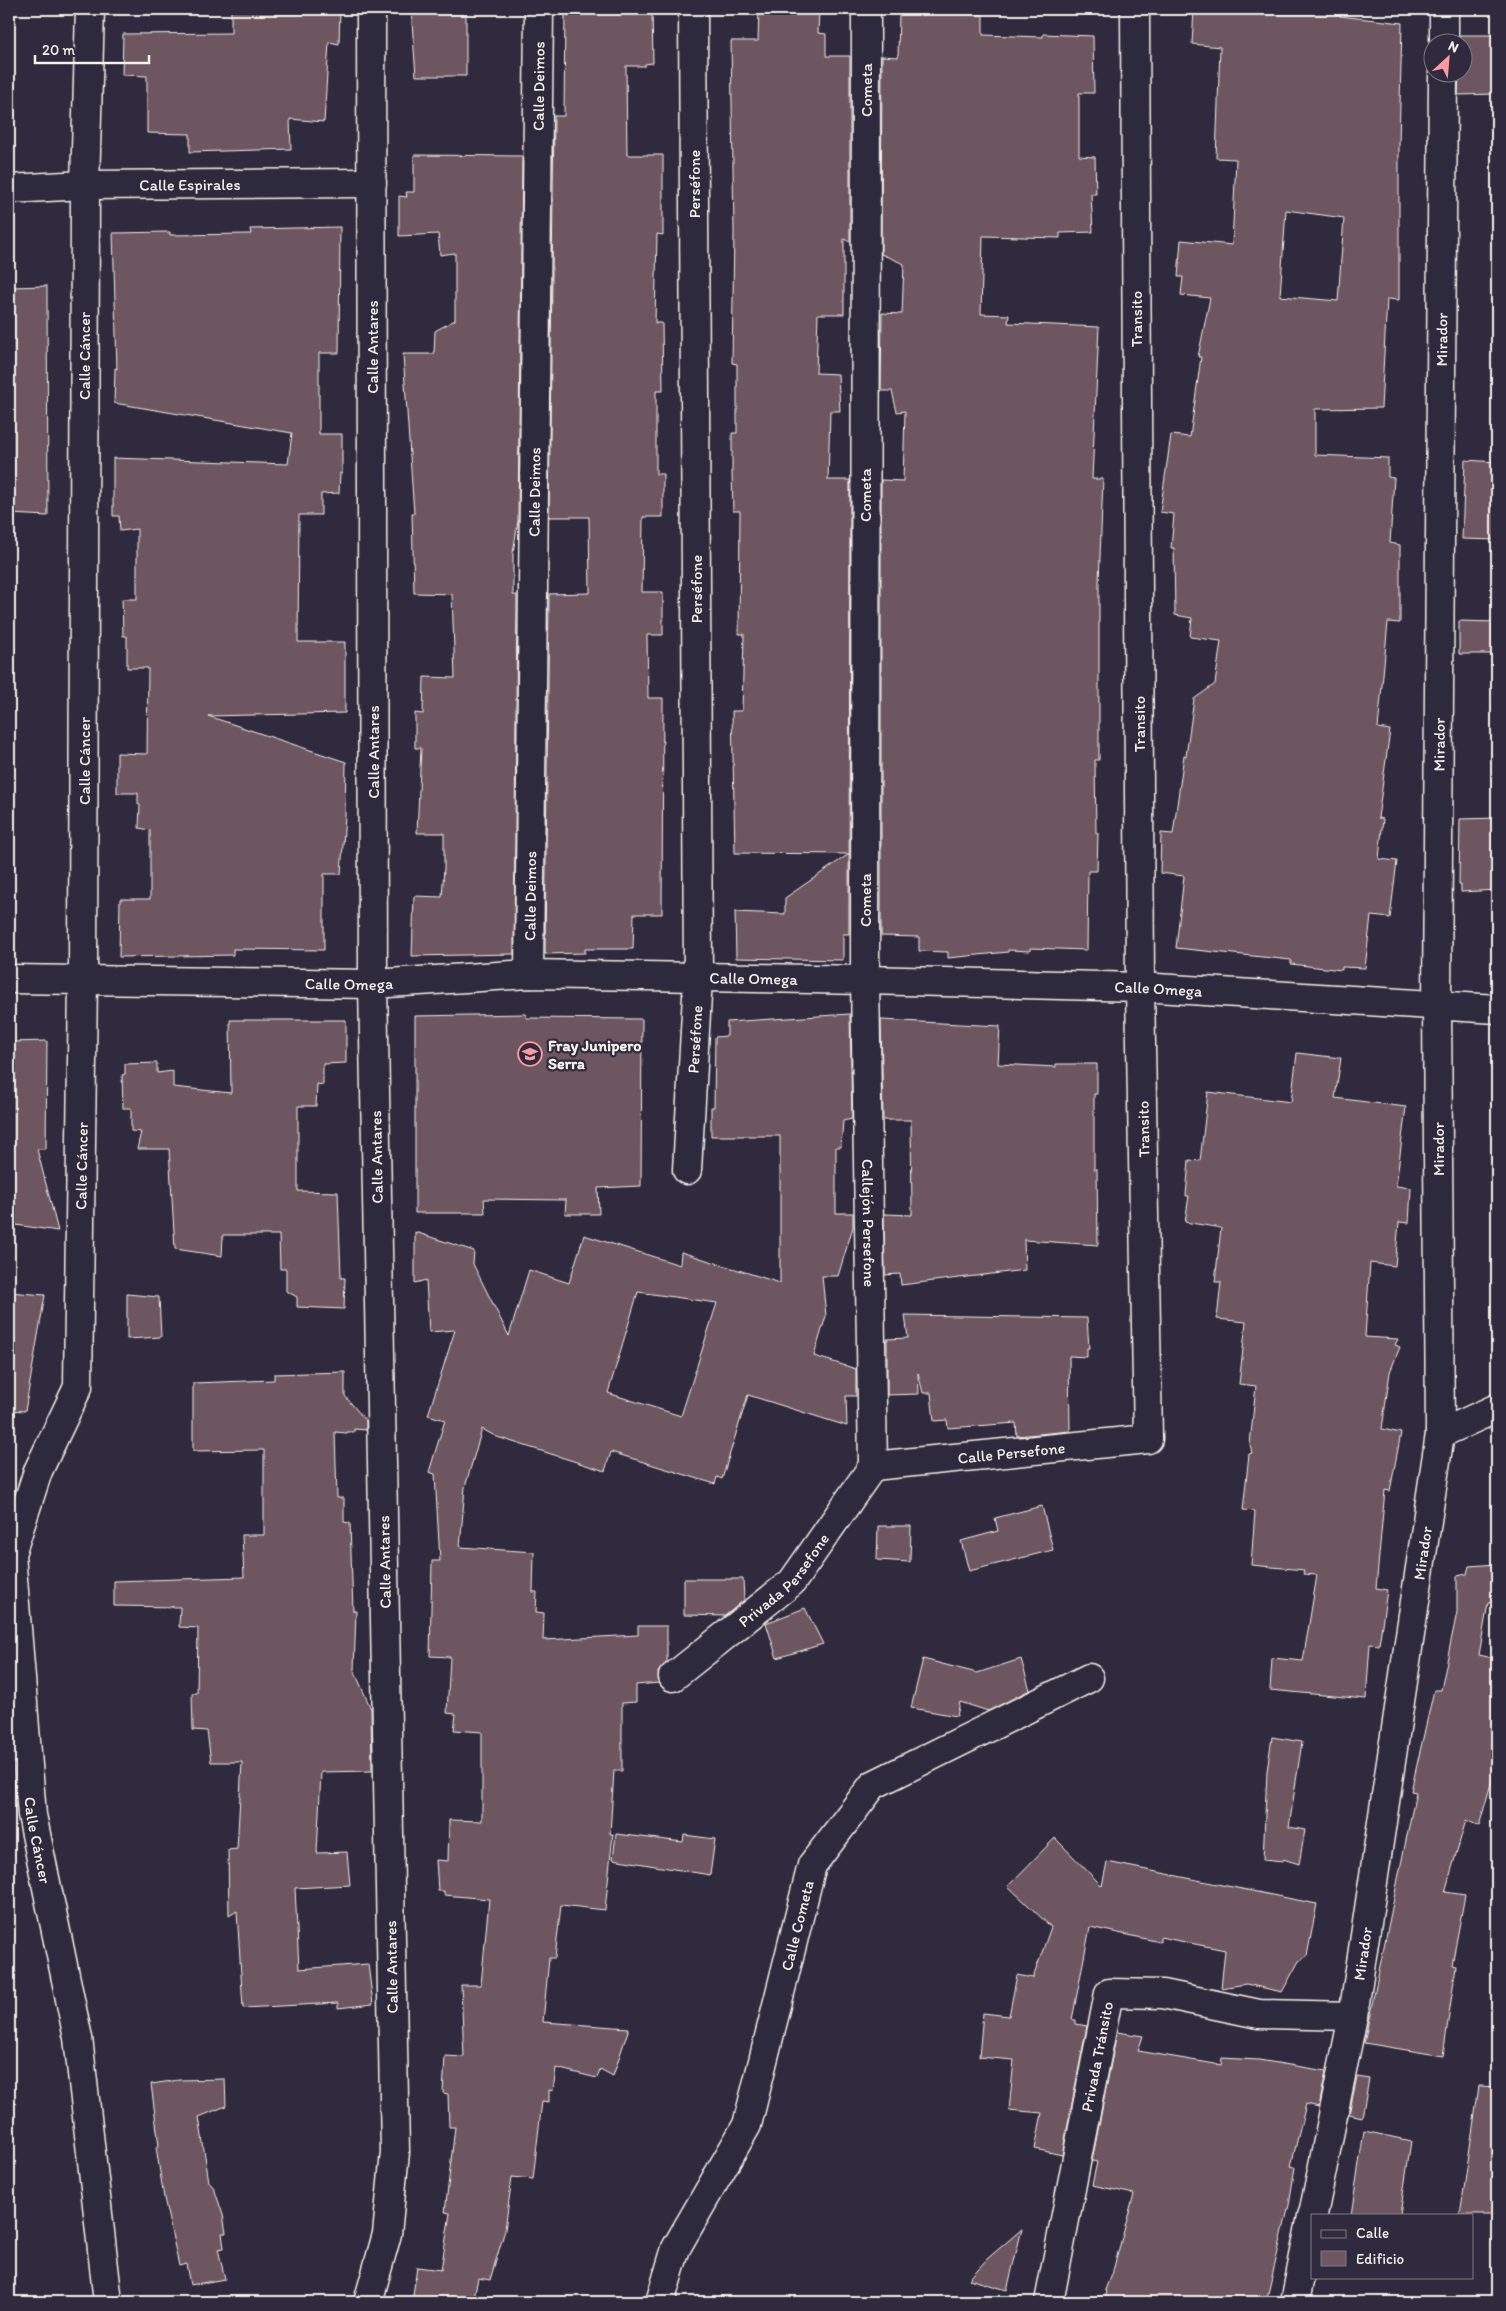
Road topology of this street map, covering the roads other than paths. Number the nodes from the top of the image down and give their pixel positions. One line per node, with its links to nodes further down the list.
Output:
1 (90, 9): 11 (street, Calle Cáncer)
2 (371, 9): 10 (street, Calle Antares)
3 (538, 9): 13 (street, Calle Deimos)
4 (693, 9): 14 (street, Perséfone)
5 (866, 9): 17 (street, Cometa)
6 (1135, 9): 19 (street, Transito)
7 (1444, 9): 8 (street)
8 (1444, 32)
9 (1443, 82): 20 (street, Mirador)
10 (372, 183): 11 (street, Calle Espirales); 18 (street, Calle Antares)
11 (85, 185): 12 (street, Calle Espirales); 16 (street, Calle Cáncer)
12 (9, 189)
13 (530, 974): 14 (street, Calle Omega); 18 (street, Calle Omega)
14 (698, 978): 17 (street, Calle Omega); 22 (street, Perséfone)
15 (9, 979): 16 (street, Calle Omega)
16 (83, 979): 18 (street, Calle Omega); 32 (street, Calle Cáncer)
17 (865, 980): 19 (street, Calle Omega); 26 (street, Callejón Persefone)
18 (373, 984): 33 (street, Calle Antares)
19 (1140, 987): 20 (street, Calle Omega); 25 (street, Transito)
20 (1437, 1004): 21 (street, Calle Omega); 24 (street, Mirador)
21 (1497, 1009)
22 (687, 1170)
23 (1497, 1408): 24 (street)
24 (1440, 1434): 29 (street, Mirador)
25 (1148, 1439): 26 (street, Calle Persefone)
26 (873, 1466): 27 (street, Privada Persefone)
27 (673, 1677)
28 (1089, 1678): 34 (street, Calle Cometa)
29 (1352, 2016): 30 (street, Mirador); 35 (street, Privada Tránsito)
30 (1312, 2214)
31 (1311, 2221): 36 (street, Mirador)
32 (108, 2302)
33 (368, 2302)
34 (660, 2302)
35 (1050, 2302)
36 (1295, 2302)

